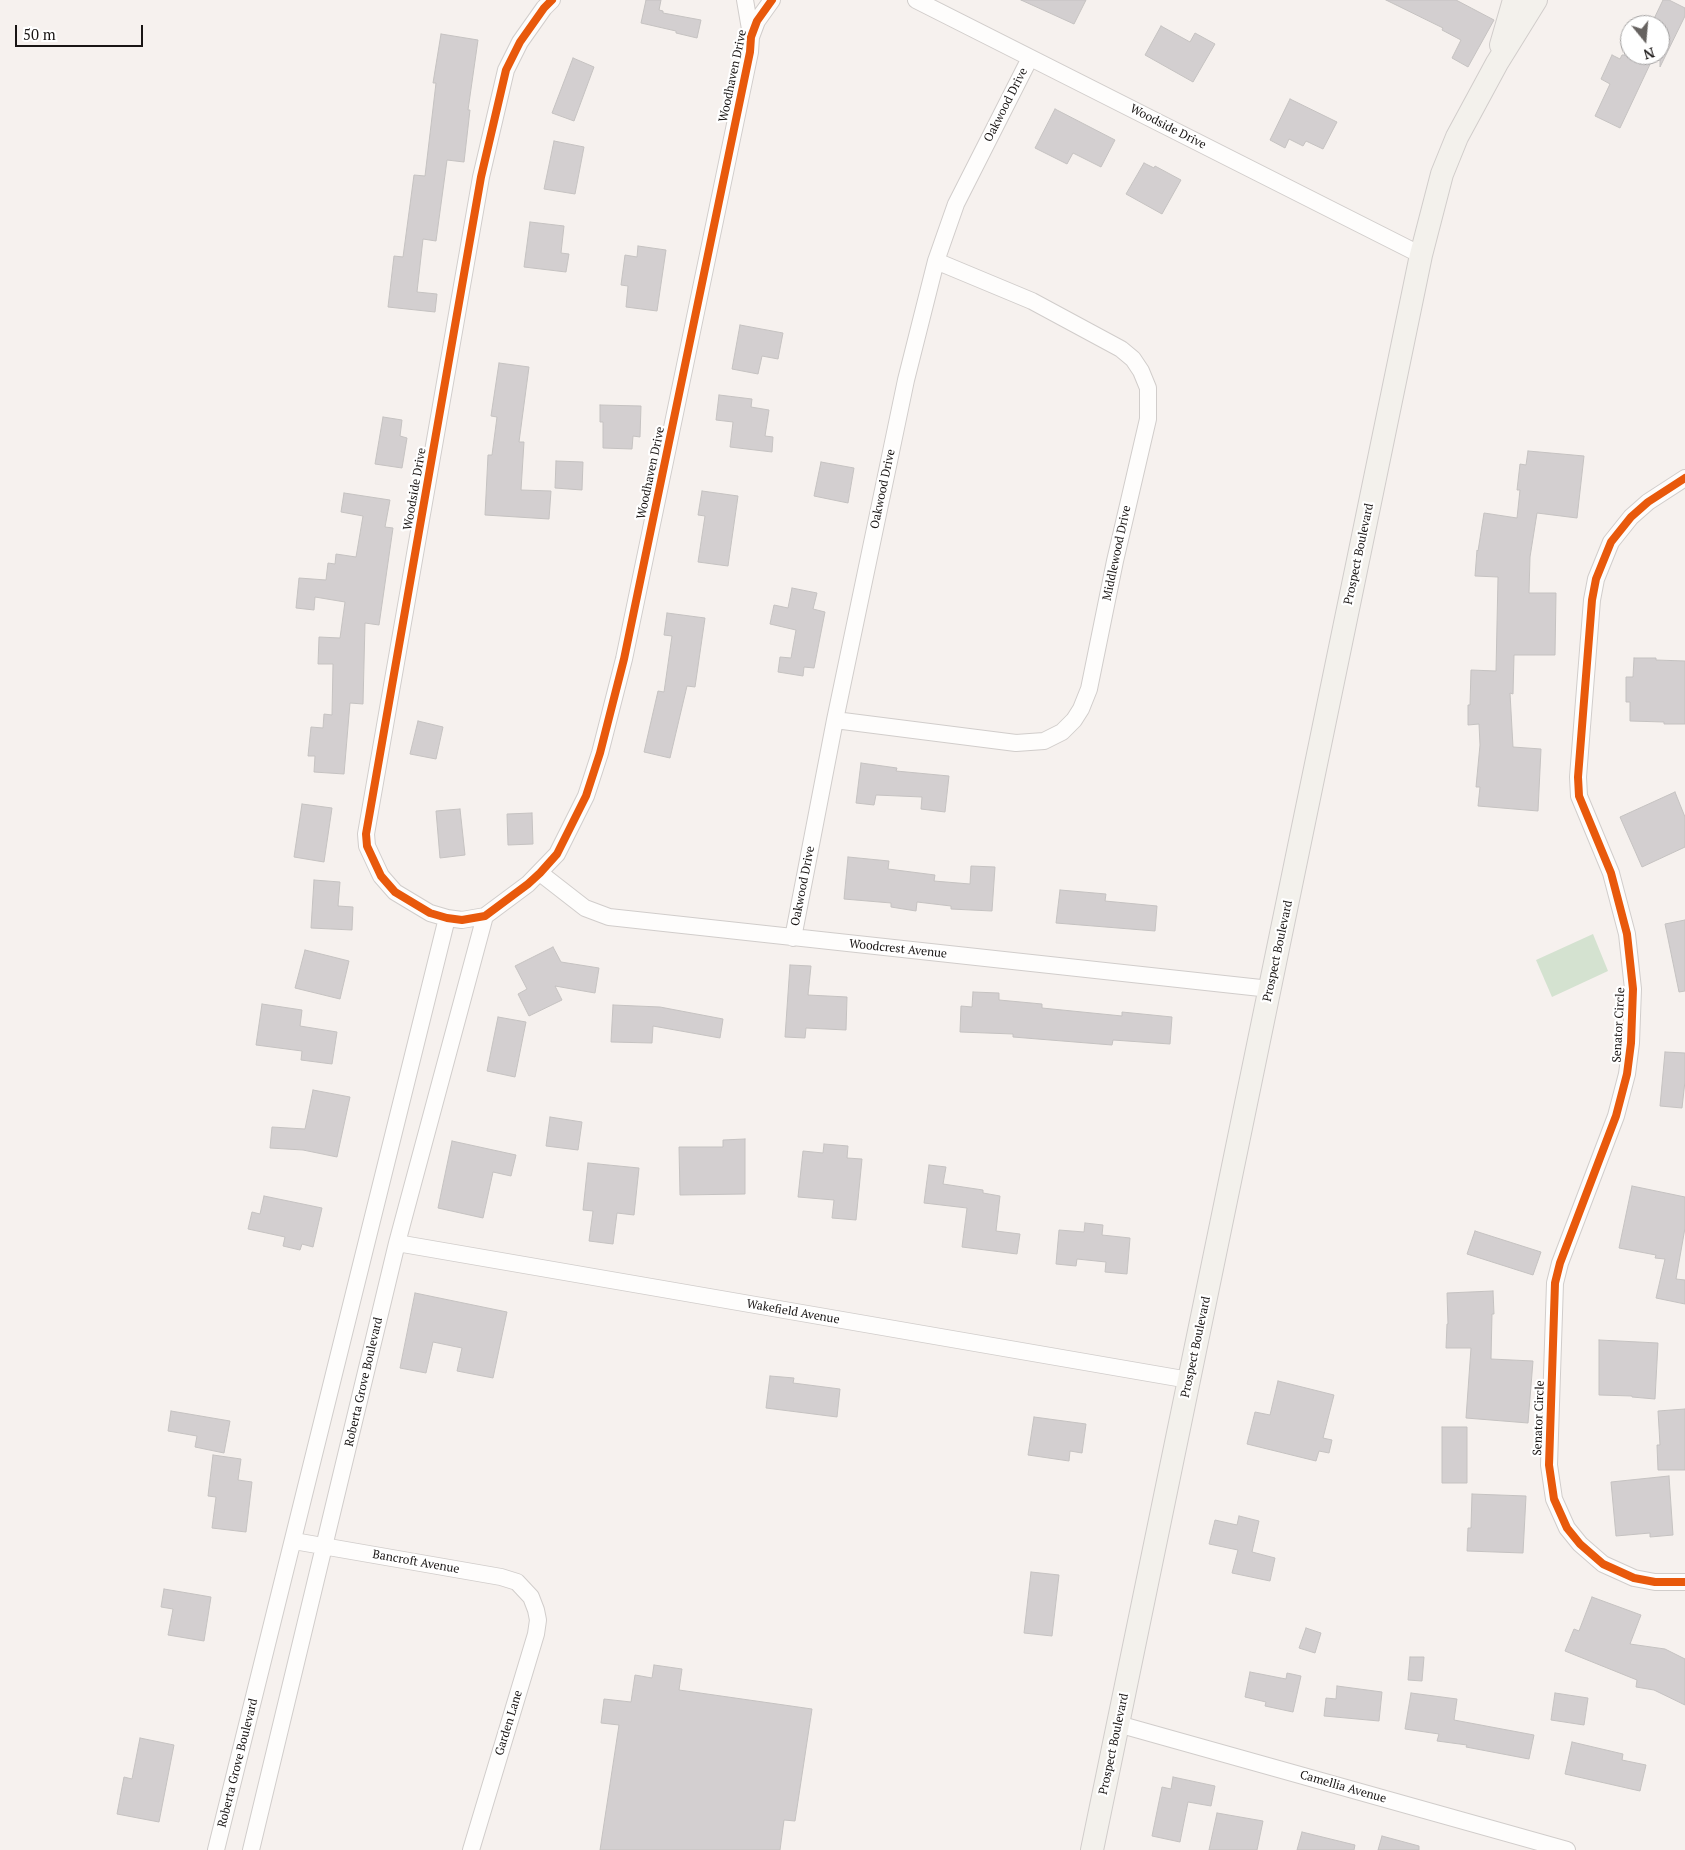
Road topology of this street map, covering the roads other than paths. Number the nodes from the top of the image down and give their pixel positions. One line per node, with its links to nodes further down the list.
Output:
1 (552, 0): 14 (street, Woodside Drive)
2 (745, 0): 6 (street, Woodhaven Drive)
3 (772, 0): 6 (street, Woodhaven Drive)
4 (916, 0): 7 (street, Woodside Drive)
5 (1520, 3): 8 (main road, Prospect Boulevard)
6 (751, 37): 12 (street, Woodhaven Drive)
7 (1030, 58): 8 (street, Woodside Drive); 9 (street, Oakwood Drive)
8 (1421, 255): 16 (main road, Prospect Boulevard)
9 (936, 261): 11 (street, Oakwood Drive); 11 (street, Middlewood Drive)
10 (1685, 478): 21 (street, Senator Circle)
11 (835, 720): 15 (street, Oakwood Drive)
12 (540, 873): 13 (street, Woodhaven Drive); 15 (street, Woodcrest Avenue)
13 (485, 916): 14 (street, Woodside Drive); 17 (street, Roberta Grove Boulevard)
14 (447, 918): 19 (street, Roberta Grove Boulevard)
15 (793, 938): 16 (street, Woodcrest Avenue)
16 (1270, 989): 18 (main road, Prospect Boulevard)
17 (397, 1243): 18 (street, Wakefield Avenue); 20 (street, Roberta Grove Boulevard)
18 (1189, 1380): 23 (main road, Prospect Boulevard)
19 (294, 1541): 20 (street, Bancroft Avenue); 24 (street, Roberta Grove Boulevard)
20 (325, 1546): 22 (street, Bancroft Avenue); 25 (street, Roberta Grove Boulevard)
21 (1685, 1582)
22 (531, 1597): 26 (street, Garden Lane)
23 (1118, 1724): 27 (main road, Prospect Boulevard); 28 (street, Camellia Avenue)
24 (216, 1850)
25 (251, 1850)
26 (470, 1850)
27 (1092, 1850)
28 (1567, 1850)

